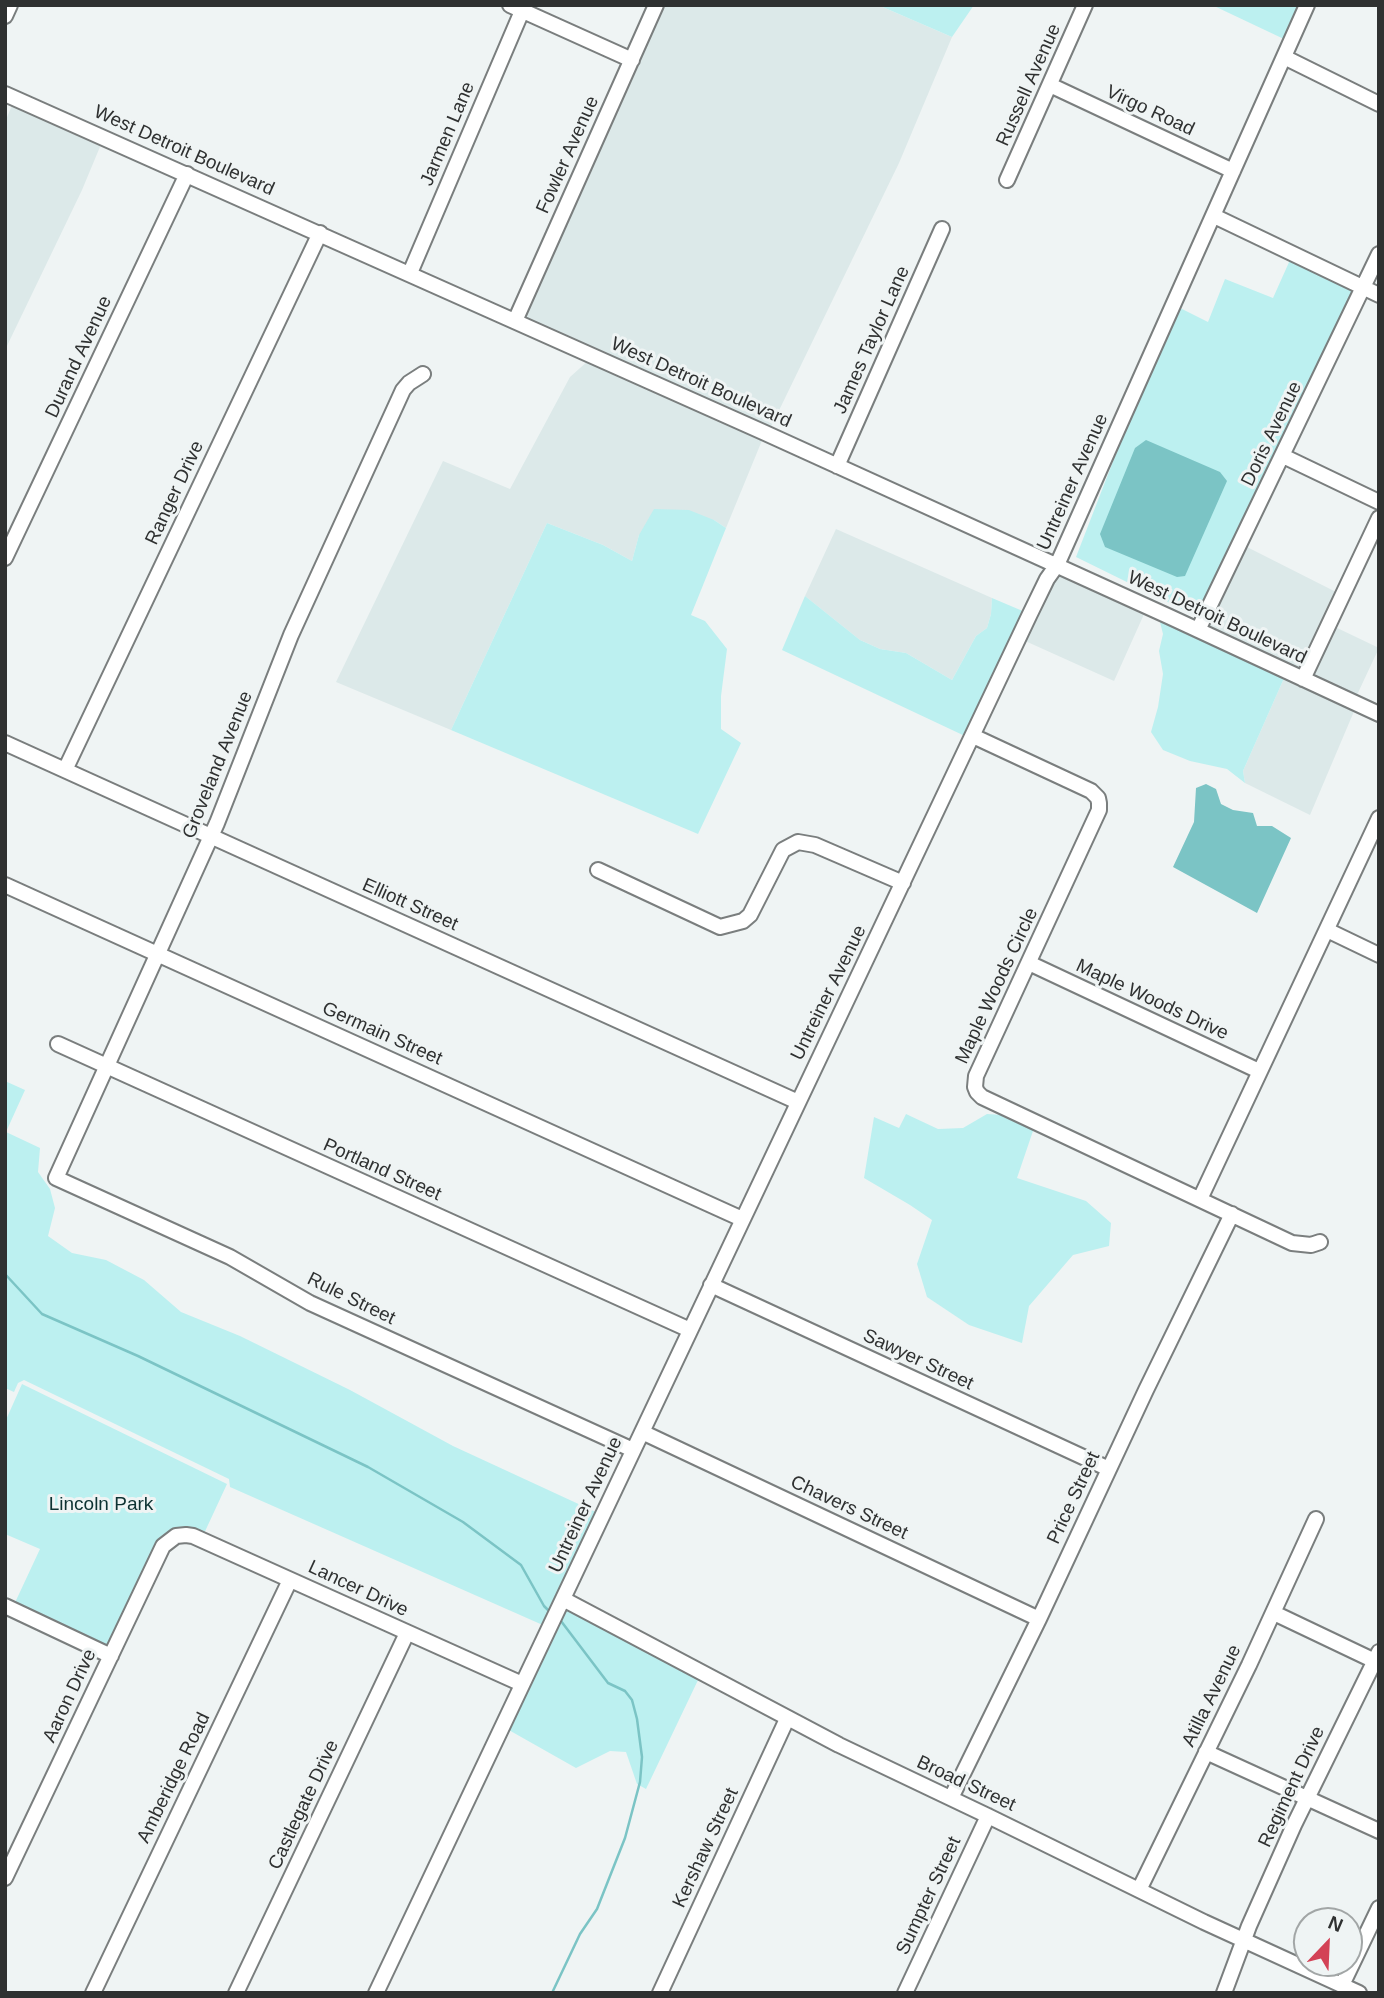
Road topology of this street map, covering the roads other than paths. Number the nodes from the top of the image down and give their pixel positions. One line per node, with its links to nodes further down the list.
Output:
1 (10, 5): 6 (street)
2 (656, 5): 8 (street, Fowler Avenue)
3 (1085, 5): 9 (street, Russell Avenue)
4 (1307, 5): 7 (street, Untreiner Avenue)
5 (516, 8): 8 (street); 19 (street, Jarmen Lane)
6 (5, 16)
7 (1284, 57): 11 (street); 12 (street, Untreiner Avenue)
8 (632, 60): 22 (street, Fowler Avenue)
9 (1050, 85): 12 (street, Virgo Road); 14 (street, Russell Avenue)
10 (5, 94): 13 (street, West Detroit Boulevard)
11 (1379, 104)
12 (1233, 171): 15 (street, Untreiner Avenue)
13 (187, 174): 17 (street, West Detroit Boulevard); 28 (street, Durand Avenue)
14 (1007, 180)
15 (1214, 216): 20 (street); 29 (street, Untreiner Avenue)
16 (942, 229): 25 (street, James Taylor Lane)
17 (320, 233): 19 (street, West Detroit Boulevard); 35 (street, Ranger Drive)
18 (1379, 254): 20 (street, Doris Avenue)
19 (410, 273): 22 (street, West Detroit Boulevard)
20 (1363, 288): 21 (street); 24 (street, Doris Avenue)
21 (1379, 295)
22 (515, 321): 25 (street, West Detroit Boulevard)
23 (423, 373): 37 (street, Groveland Avenue)
24 (1283, 456): 26 (street); 30 (street, Doris Avenue)
25 (837, 466): 29 (street, West Detroit Boulevard)
26 (1379, 502)
27 (1379, 518): 31 (street)
28 (5, 558)
29 (1057, 565): 30 (street, West Detroit Boulevard); 33 (street, Untreiner Avenue)
30 (1198, 630): 31 (street, West Detroit Boulevard)
31 (1303, 679): 32 (street, West Detroit Boulevard)
32 (1379, 714)
33 (973, 736): 39 (street, Untreiner Avenue); 44 (street, Maple Woods Circle)
34 (5, 743): 35 (street, Elliott Street)
35 (65, 770): 37 (street, Elliott Street)
36 (1379, 818): 41 (street)
37 (211, 836): 42 (street, Groveland Avenue); 48 (street, Elliott Street)
38 (598, 870): 39 (street)
39 (903, 883): 48 (street, Untreiner Avenue)
40 (5, 885): 42 (street, Germain Street)
41 (1326, 930): 43 (street); 47 (street)
42 (158, 954): 46 (street, Groveland Avenue); 52 (street, Germain Street)
43 (1379, 955)
44 (1029, 963): 47 (street, Maple Woods Drive); 50 (street, Maple Woods Circle)
45 (58, 1044): 46 (street, Portland Street)
46 (107, 1066): 49 (street, Groveland Avenue); 55 (street, Portland Street)
47 (1259, 1072): 50 (street)
48 (798, 1102): 52 (street, Untreiner Avenue)
49 (56, 1178): 57 (street, Rule Street)
50 (1200, 1199): 51 (street, Maple Woods Circle)
51 (1232, 1214): 53 (street, Maple Woods Circle); 58 (street, Price Street)
52 (742, 1219): 54 (street, Untreiner Avenue)
53 (1320, 1242)
54 (711, 1285): 55 (street, Untreiner Avenue); 58 (street, Sawyer Street)
55 (690, 1330): 56 (street, Untreiner Avenue)
56 (642, 1432): 57 (street, Untreiner Avenue); 65 (street, Chavers Street)
57 (633, 1450): 62 (street, Untreiner Avenue)
58 (1109, 1469): 65 (street, Price Street)
59 (1316, 1519): 64 (street, Atilla Avenue)
60 (176, 1536): 61 (street, Lancer Drive); 67 (street, Aaron Drive)
61 (290, 1580): 66 (street, Lancer Drive); 81 (street, Amberidge Road)
62 (563, 1599): 69 (street, Untreiner Avenue); 70 (street, Broad Street)
63 (5, 1606): 67 (street)
64 (1274, 1613): 68 (street); 71 (street, Atilla Avenue)
65 (1039, 1619): 72 (street, Price Street)
66 (407, 1633): 69 (street, Lancer Drive); 82 (street, Castlegate Drive)
67 (111, 1656): 76 (street, Aaron Drive)
68 (1377, 1659): 73 (street, Regiment Drive)
69 (522, 1684): 83 (street, Untreiner Avenue)
70 (787, 1718): 72 (street, Broad Street); 84 (street, Kershaw Street)
71 (1206, 1752): 73 (street); 77 (street, Atilla Avenue)
72 (951, 1798): 74 (street, Broad Street)
73 (1308, 1799): 75 (street); 79 (street, Regiment Drive)
74 (988, 1816): 77 (street, Broad Street); 85 (street, Sumpter Street)
75 (1379, 1832)
76 (5, 1878)
77 (1139, 1890): 79 (street, Broad Street)
78 (1379, 1908): 80 (street)
79 (1244, 1940): 80 (street, Broad Street); 86 (street, Regiment Drive)
80 (1342, 1985): 87 (street, Broad Street)
81 (93, 1993)
82 (236, 1993)
83 (376, 1993)
84 (660, 1993)
85 (905, 1993)
86 (1224, 1993)
87 (1359, 1993)

